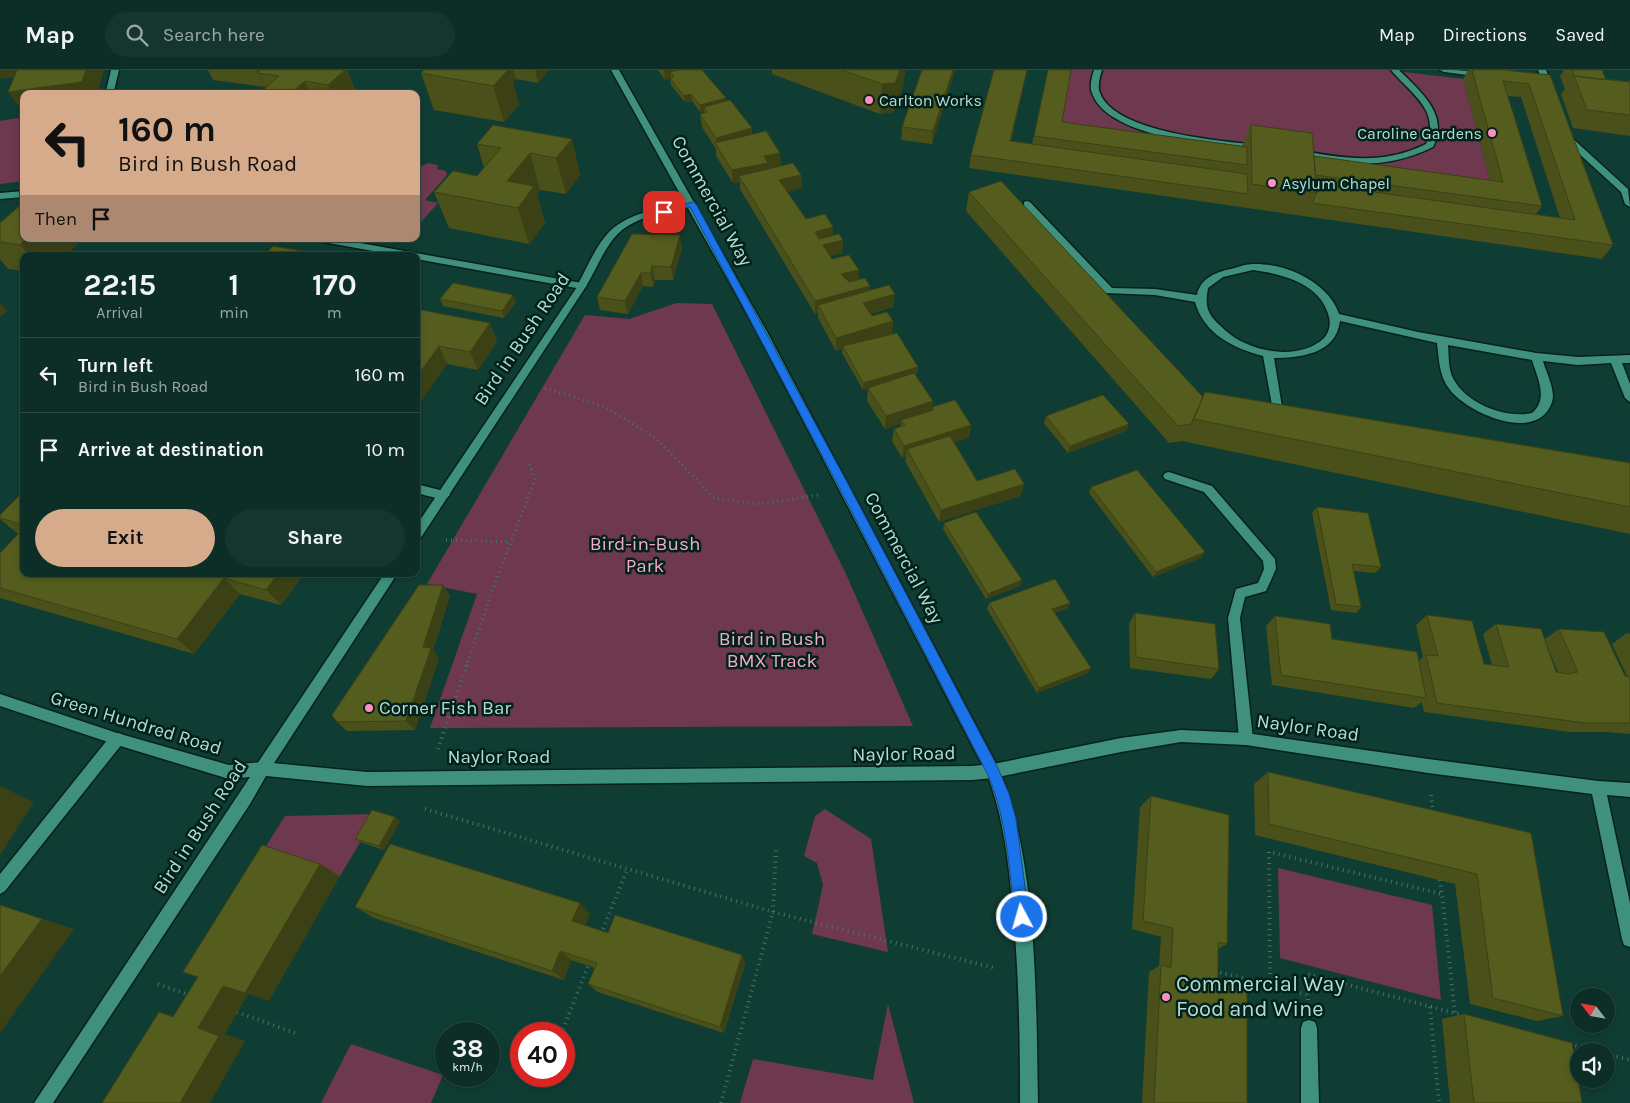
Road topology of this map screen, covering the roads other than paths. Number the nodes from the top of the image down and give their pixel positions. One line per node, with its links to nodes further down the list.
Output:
1 (115, 70): 9 (street)
2 (615, 70): 15 (street, Commercial Way)
3 (1098, 70): 11 (street)
4 (1395, 70): 12 (street)
5 (1444, 70): 7 (street)
6 (1542, 70): 8 (street)
7 (1490, 76)
8 (1537, 81)
9 (110, 90)
10 (1564, 132): 17 (street)
11 (1265, 149)
12 (1284, 152)
13 (20, 194): 14 (street)
14 (0, 196)
15 (692, 204): 21 (street, Bird in Bush Road); 40 (street, Commercial Way)
16 (1027, 204): 22 (street)
17 (1630, 204)
18 (340, 242): 19 (street)
19 (395, 252)
20 (420, 257): 21 (street)
21 (582, 286): 33 (street, Bird in Bush Road)
22 (1200, 298): 23 (street); 25 (street)
23 (1336, 318): 24 (street); 25 (street)
24 (1442, 340): 26 (street); 26 (street)
25 (1268, 354): 30 (street)
26 (1536, 356): 27 (street)
27 (1615, 359): 28 (street); 29 (street)
28 (1630, 359)
29 (1630, 398)
30 (1278, 413)
31 (1169, 476): 38 (street)
32 (420, 489): 33 (street)
33 (444, 495): 34 (street, Bird in Bush Road)
34 (420, 530)
35 (389, 577): 39 (street, Bird in Bush Road)
36 (0, 700): 37 (street, Green Hundred Road)
37 (117, 739): 39 (street, Green Hundred Road); 43 (street)
38 (1246, 739): 40 (street, Naylor Road); 41 (street, Naylor Road)
39 (262, 769): 40 (street, Naylor Road); 46 (street, Bird in Bush Road)
40 (993, 771): 47 (street, Commercial Way)
41 (1598, 788): 42 (street, Naylor Road); 44 (street)
42 (1630, 790)
43 (0, 886)
44 (1630, 939)
45 (1309, 1028): 48 (street)
46 (43, 1103)
47 (1028, 1103)
48 (1310, 1103)

